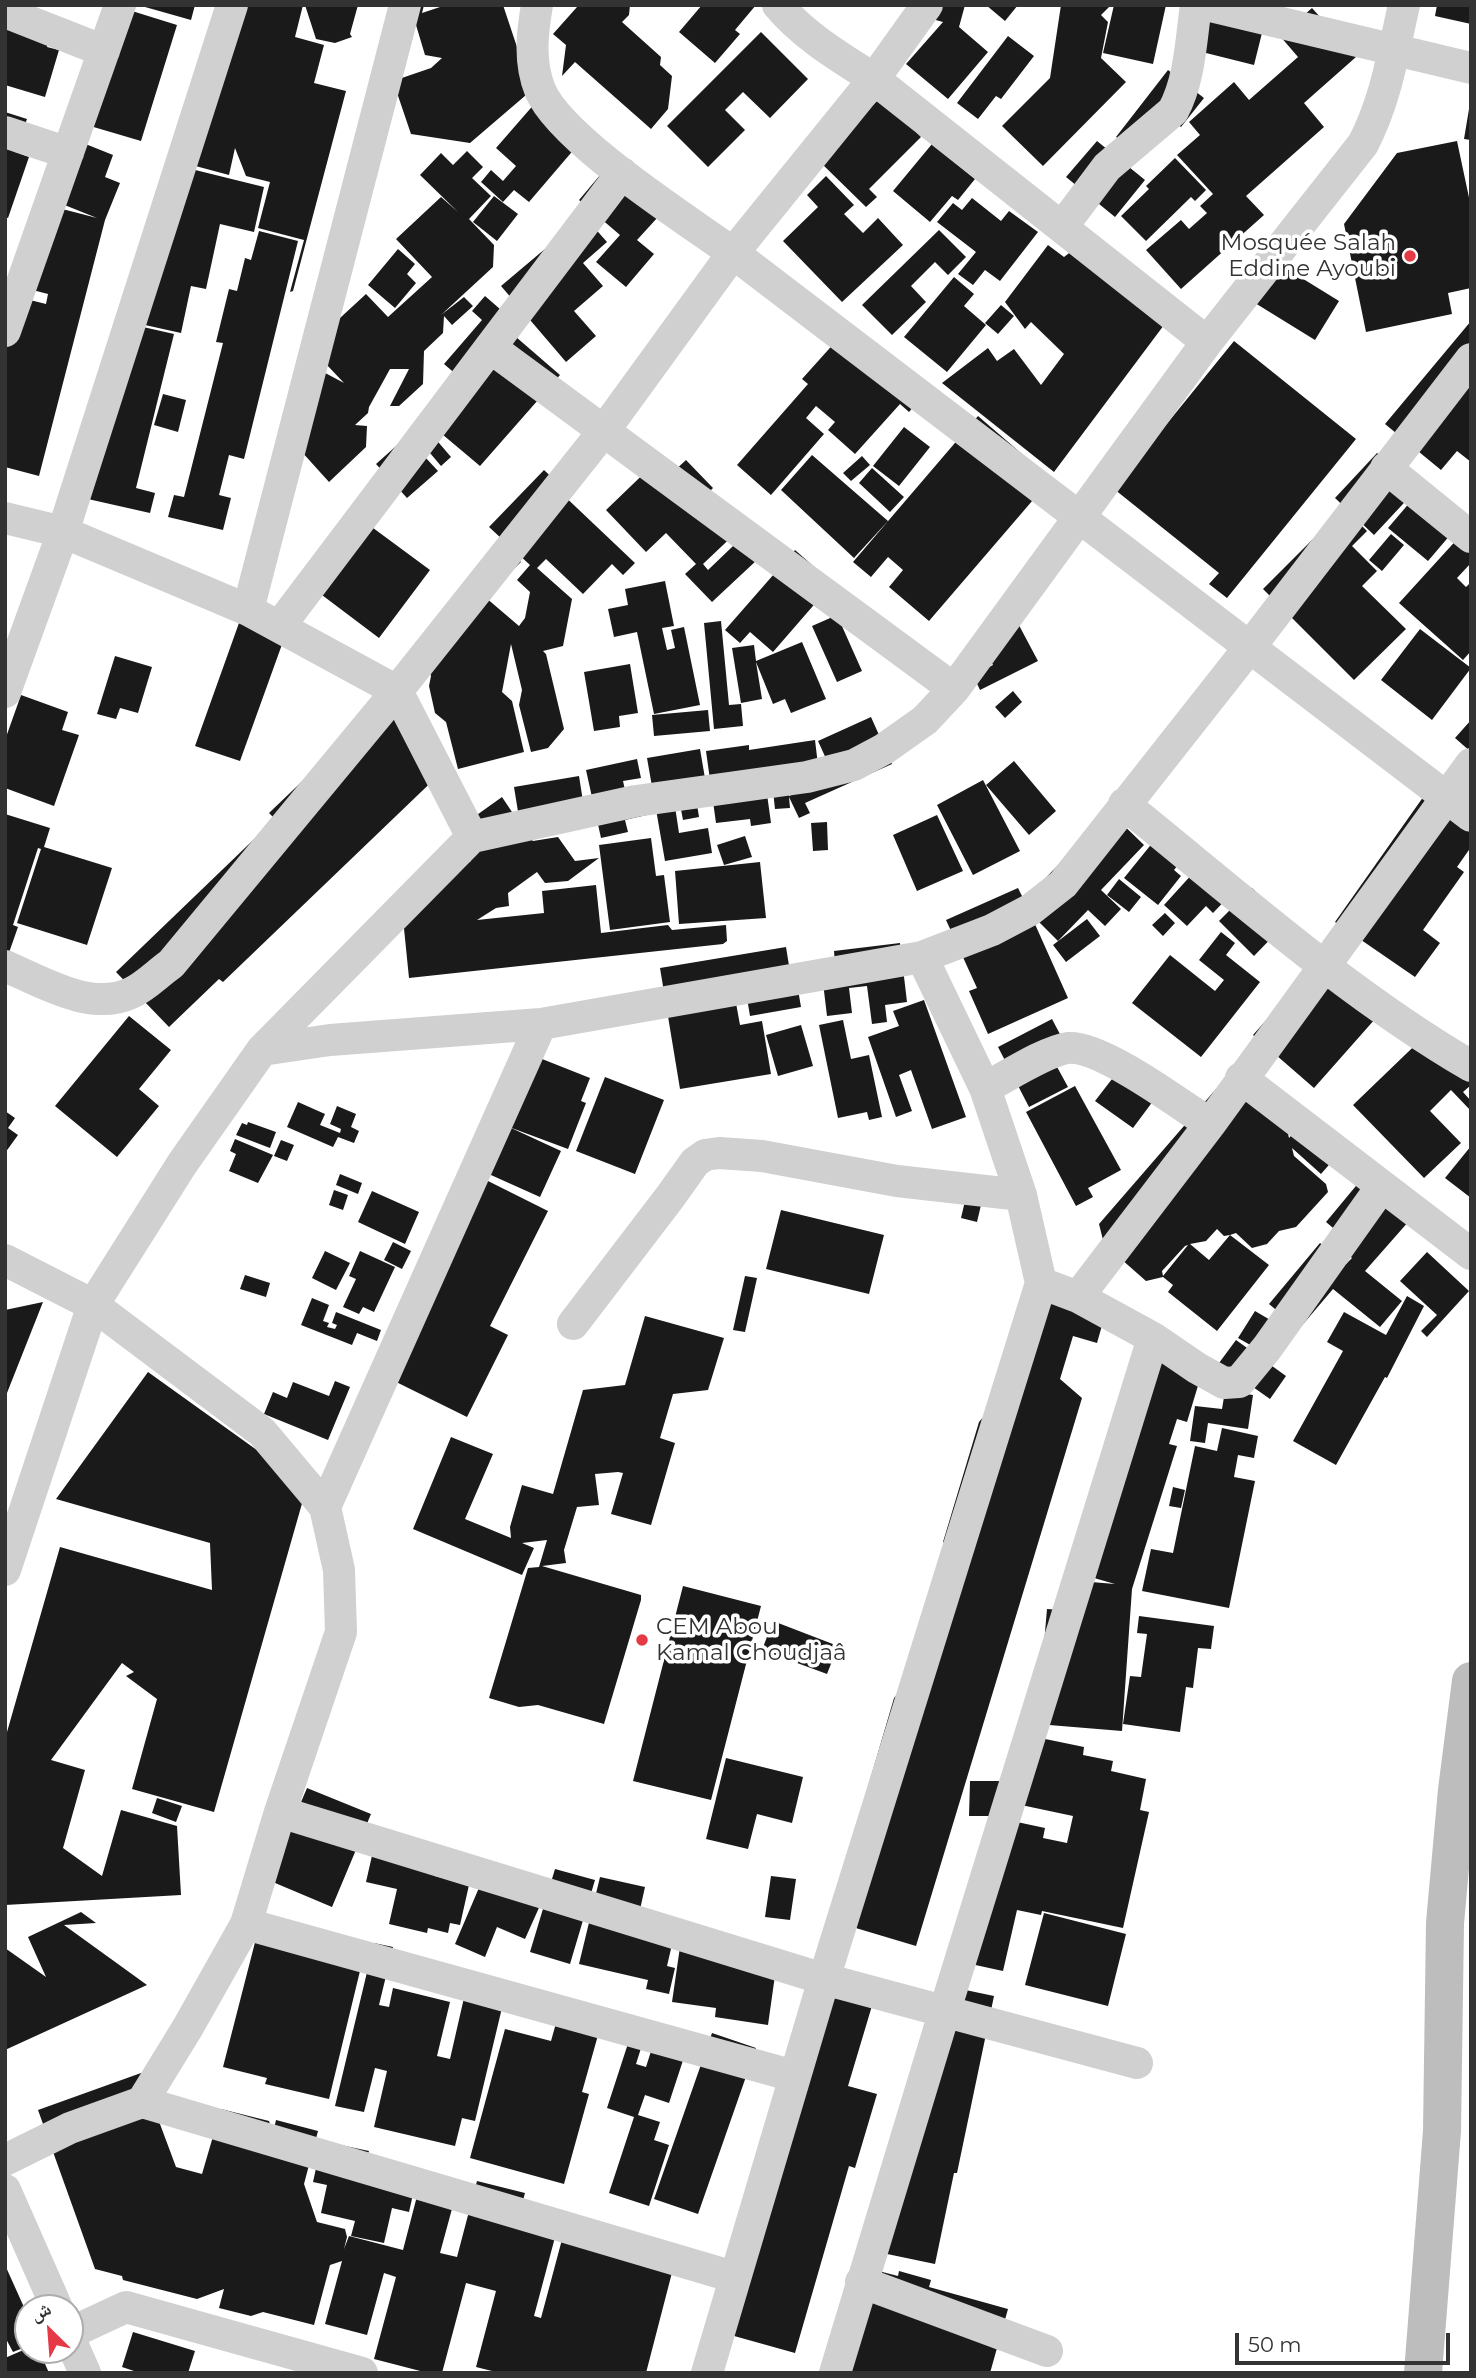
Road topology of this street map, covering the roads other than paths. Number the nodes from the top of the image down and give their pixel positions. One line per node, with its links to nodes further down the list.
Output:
1 (120, 5): 12 (street)
2 (232, 5): 29 (street)
3 (405, 5): 31 (street)
4 (537, 5): 17 (street)
5 (779, 5): 14 (street)
6 (927, 5): 14 (street)
7 (1196, 5): 18 (street)
8 (1206, 5): 11 (street)
9 (1404, 5): 11 (street)
10 (5, 12): 12 (street)
11 (1394, 49): 13 (street); 22 (street)
12 (104, 51): 16 (street)
13 (1471, 68)
14 (874, 79): 18 (street); 19 (street)
15 (5, 132): 16 (street)
16 (68, 153): 20 (street)
17 (622, 173): 19 (street); 23 (street)
18 (1062, 228): 22 (street)
19 (733, 253): 25 (street); 27 (street)
20 (17, 263): 21 (street)
21 (5, 331)
22 (1207, 342): 27 (street)
23 (491, 348): 25 (street); 32 (street)
24 (1471, 359): 26 (street)
25 (603, 432): 34 (street); 35 (street)
26 (1386, 468): 30 (street); 33 (street)
27 (1079, 516): 33 (street); 34 (street)
28 (5, 518): 29 (street)
29 (63, 532): 31 (street); 36 (street)
30 (1471, 537)
31 (247, 610): 32 (street)
32 (279, 627): 35 (street)
33 (1249, 648): 38 (street); 39 (street)
34 (954, 689): 41 (street)
35 (397, 691): 41 (street); 44 (street)
36 (5, 692)
37 (1471, 764): 38 (street)
38 (1446, 797): 40 (street); 43 (street)
39 (1124, 804): 42 (street); 43 (street)
40 (1471, 816)
41 (472, 837): 46 (street)
42 (922, 957): 45 (street); 49 (street)
43 (1324, 965): 47 (street); 48 (street)
44 (5, 967)
45 (541, 1024): 46 (street); 60 (street)
46 (262, 1050): 57 (street)
47 (1471, 1066)
48 (1241, 1078): 50 (street); 51 (street)
49 (985, 1088): 50 (street); 52 (street)
50 (1210, 1124): 56 (street)
51 (1382, 1186): 53 (street); 59 (street)
52 (1021, 1195): 55 (street); 58 (street)
53 (1471, 1254)
54 (5, 1260): 57 (street)
55 (1041, 1283): 56 (street); 65 (street)
56 (1078, 1297): 59 (street)
57 (93, 1305): 60 (street); 61 (street)
58 (573, 1324)
59 (1153, 1338): 66 (street)
60 (325, 1507): 63 (street)
61 (5, 1570)
62 (1471, 1681): 80 (street)
63 (280, 1812): 64 (street); 65 (street)
64 (246, 1924): 68 (street); 69 (street)
65 (824, 1979): 66 (street); 68 (street)
66 (945, 2010): 67 (street); 73 (street)
67 (1138, 2063)
68 (794, 2076): 72 (street)
69 (142, 2102): 70 (street); 72 (street)
70 (5, 2160)
71 (5, 2190): 74 (street)
72 (734, 2277): 78 (street)
73 (861, 2282): 76 (street); 79 (street)
74 (51, 2294)
75 (84, 2326): 77 (street)
76 (1047, 2351)
77 (362, 2373)
78 (707, 2373)
79 (835, 2373)
80 (1423, 2373)

